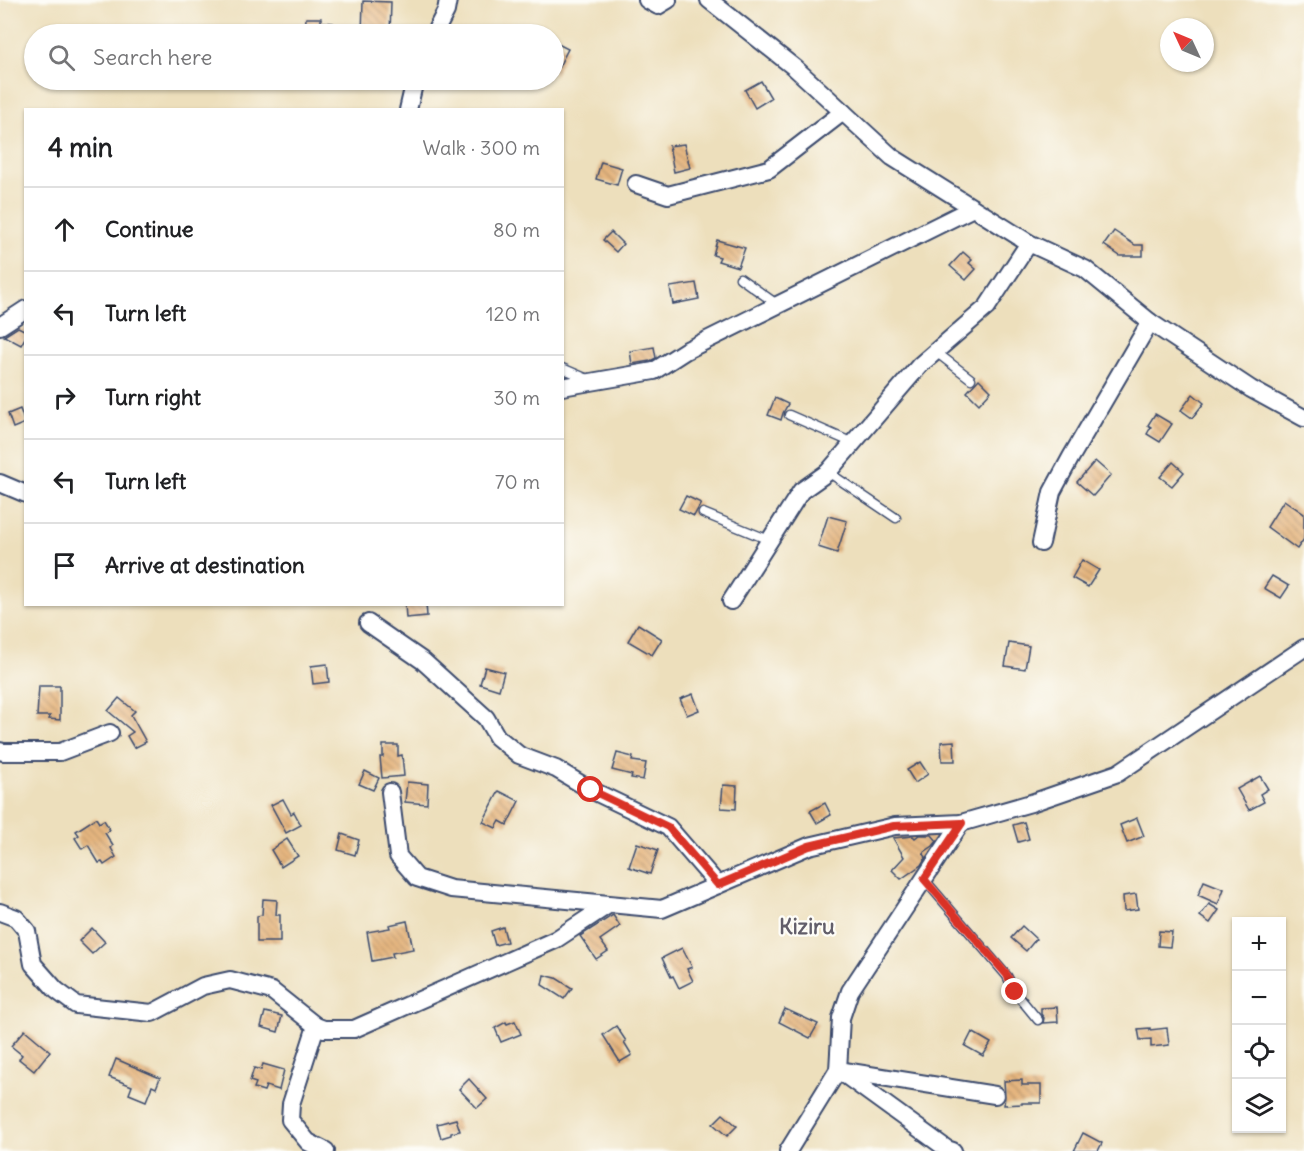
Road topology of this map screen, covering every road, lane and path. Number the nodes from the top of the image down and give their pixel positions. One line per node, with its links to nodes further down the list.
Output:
1 (448, 0): 5 (street)
2 (647, 0): 3 (street)
3 (668, 0)
4 (709, 0): 8 (street)
5 (439, 24)
6 (413, 90): 7 (street)
7 (408, 108)
8 (843, 112): 9 (street); 10 (street)
9 (636, 184)
10 (973, 208): 11 (street); 13 (street)
11 (1029, 243): 15 (street); 17 (street)
12 (740, 278): 13 (lane)
13 (778, 304): 20 (street)
14 (24, 310): 16 (street)
15 (1150, 322): 23 (street); 31 (street)
16 (0, 326)
17 (936, 352): 19 (lane); 24 (street)
18 (564, 369): 20 (lane)
19 (971, 379)
20 (593, 381): 21 (street)
21 (564, 387)
22 (789, 415): 24 (lane)
23 (1304, 418)
24 (854, 443): 25 (street)
25 (828, 472): 29 (lane); 30 (street)
26 (0, 483): 27 (street)
27 (24, 493)
28 (703, 513): 30 (lane)
29 (896, 518)
30 (769, 540): 32 (street)
31 (1041, 543)
32 (731, 601)
33 (368, 623): 40 (street)
34 (1304, 648): 38 (street)
35 (110, 733): 36 (street)
36 (0, 751)
37 (390, 792): 41 (street)
38 (962, 823): 39 (street); 40 (street)
39 (924, 879): 43 (lane); 45 (street)
40 (718, 885): 41 (street)
41 (608, 905): 44 (street)
42 (0, 912): 44 (street)
43 (1038, 1020)
44 (316, 1026): 47 (street)
45 (838, 1070): 46 (street); 48 (street); 49 (street)
46 (995, 1095)
47 (326, 1151)
48 (788, 1151)
49 (953, 1151)

